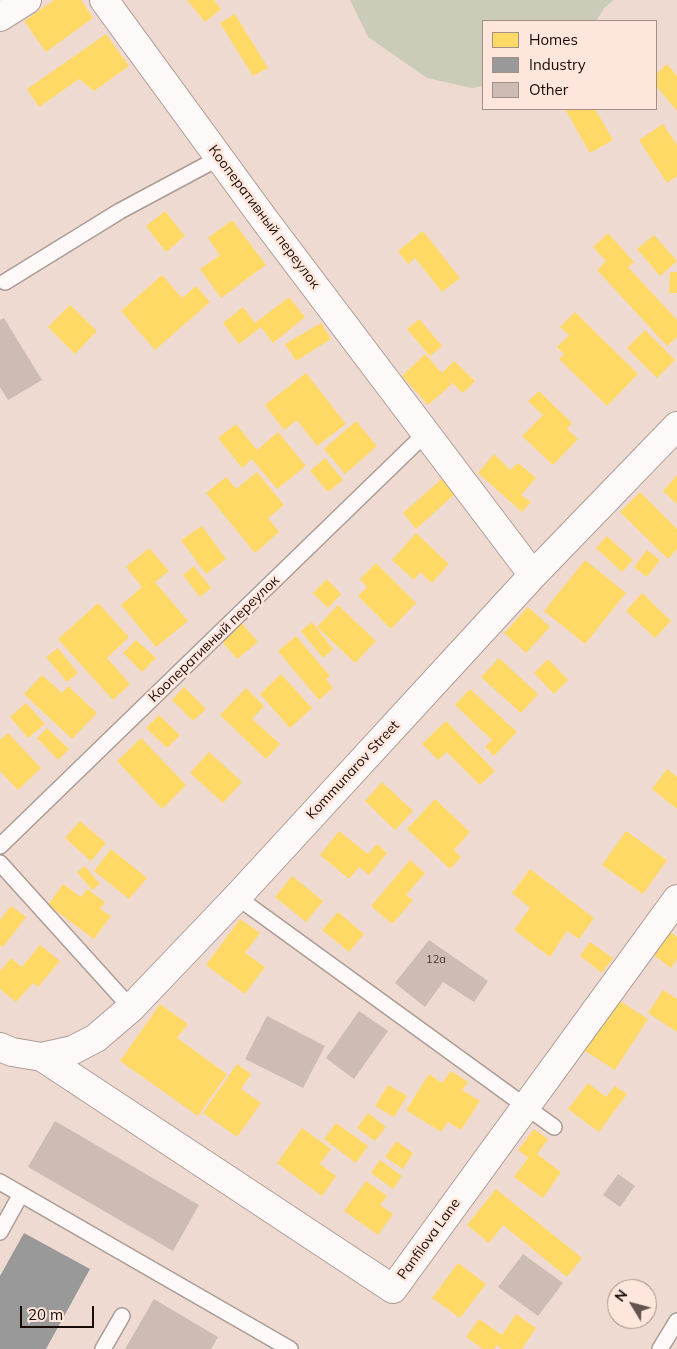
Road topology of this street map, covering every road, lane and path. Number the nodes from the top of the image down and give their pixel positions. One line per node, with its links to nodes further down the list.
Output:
1 (27, 0): 3 (street)
2 (104, 0): 4 (street, Кооперативный переулок)
3 (0, 17)
4 (219, 158): 5 (lane); 7 (street, Кооперативный переулок)
5 (5, 282)
6 (677, 426): 8 (street, Kommunarov Street)
7 (427, 432): 8 (street, Кооперативный переулок); 9 (lane, Кооперативный переулок)
8 (533, 575): 11 (street, Kommunarov Street)
9 (0, 846)
10 (0, 863): 13 (lane)
11 (237, 897): 13 (street, Kommunarov Street); 16 (lane)
12 (677, 899): 16 (street, Panfilova Lane)
13 (131, 1008): 15 (street, Kommunarov Street)
14 (0, 1047): 15 (street, Kommunarov Street)
15 (42, 1058): 16 (street, Panfilova Lane)
16 (526, 1106): 17 (lane)
17 (554, 1127)
18 (0, 1182): 19 (lane)
19 (21, 1194): 20 (lane); 24 (lane)
20 (0, 1232)
21 (122, 1316): 23 (lane)
22 (677, 1321): 25 (lane)
23 (103, 1349)
24 (290, 1349)
25 (660, 1349)

